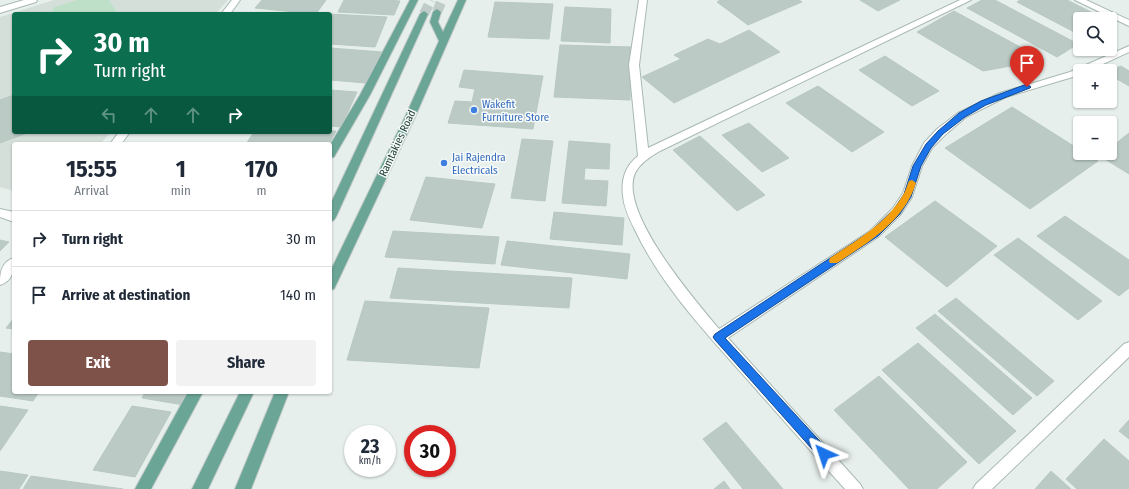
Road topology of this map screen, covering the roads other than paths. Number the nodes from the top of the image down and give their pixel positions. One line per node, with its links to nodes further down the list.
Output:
1 (32, 0): 8 (street)
2 (236, 0): 9 (street)
3 (414, 0): 13 (main road)
4 (462, 0): 15 (main road, Ramtakies Road)
5 (643, 0): 20 (street)
6 (967, 0): 20 (street)
7 (1079, 0): 12 (street)
8 (0, 10)
9 (226, 12)
10 (437, 12): 15 (main road)
11 (424, 14): 14 (main road)
12 (1129, 24)
13 (397, 33): 14 (main road); 19 (main road)
14 (414, 34): 22 (main road)
15 (444, 42): 26 (main road, Ramtakies Road)
16 (1129, 49): 27 (street)
17 (123, 134): 18 (street)
18 (117, 142)
19 (332, 151)
20 (643, 156): 27 (street)
21 (0, 213): 23 (street)
22 (332, 214)
23 (12, 216)
24 (12, 265): 25 (street)
25 (0, 280)
26 (332, 281)
27 (718, 337): 35 (street)
28 (1129, 348): 36 (street)
29 (195, 394): 32 (main road)
30 (246, 394): 33 (main road)
31 (281, 394): 34 (main road)
32 (143, 489)
33 (200, 489)
34 (243, 489)
35 (855, 489)
36 (980, 489)

